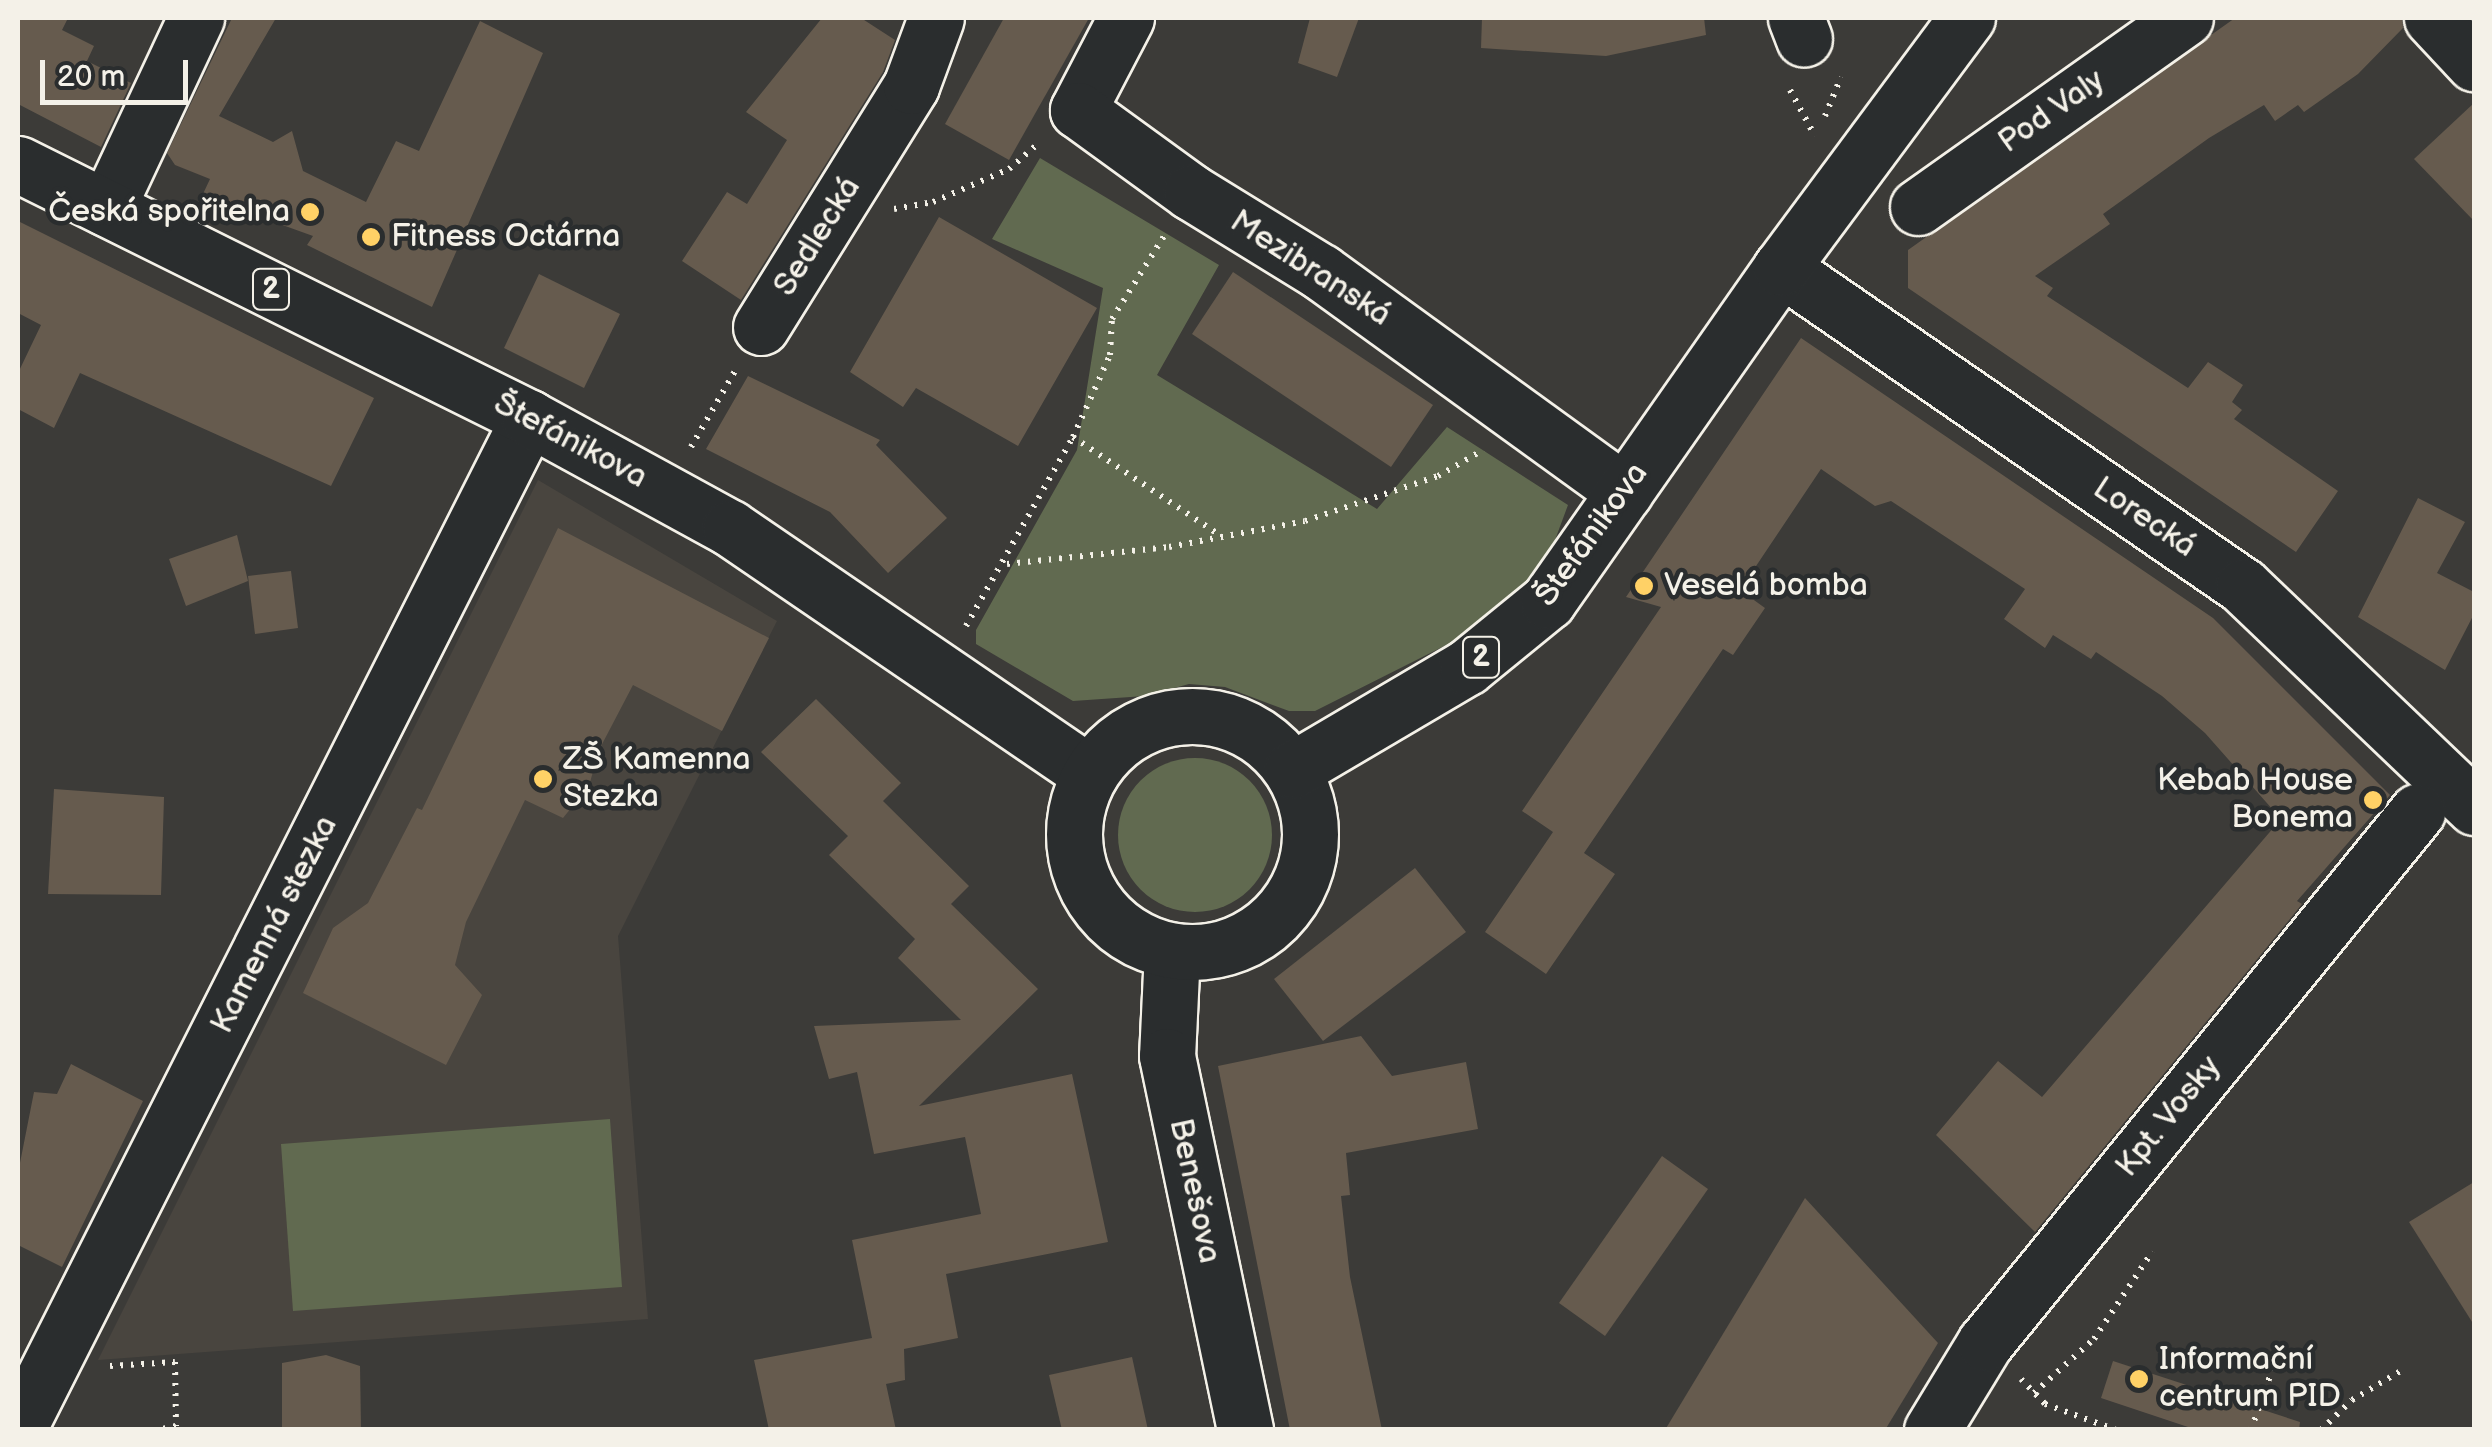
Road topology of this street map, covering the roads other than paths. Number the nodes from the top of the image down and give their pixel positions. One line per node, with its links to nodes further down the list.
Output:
1 (196, 18): 10 (street)
2 (936, 18): 12 (street, Sedlecká)
3 (1126, 18): 14 (street, Mezibranská)
4 (1968, 18): 11 (street, 2)
5 (2185, 18): 9 (street, Pod Valy)
6 (2432, 18): 7 (street)
7 (2474, 63)
8 (18, 164): 10 (street, Štefánikova / 2)
9 (1918, 207)
10 (107, 208): 13 (street, Štefánikova / 2)
11 (1781, 268): 14 (street, Štefánikova / 2); 17 (street, Lorecká)
12 (761, 327)
13 (530, 418): 16 (street, Štefánikova / 2); 20 (street, Kamenná stezka)
14 (1625, 492): 15 (street, Štefánikova / 2)
15 (1292, 770): 16 (street); 19 (street)
16 (1090, 774): 19 (street)
17 (2474, 806)
18 (2417, 812): 22 (street, Kpt. Vosky)
19 (1172, 950): 21 (street, Benešova)
20 (18, 1429)
21 (1245, 1430)
22 (1932, 1430)

